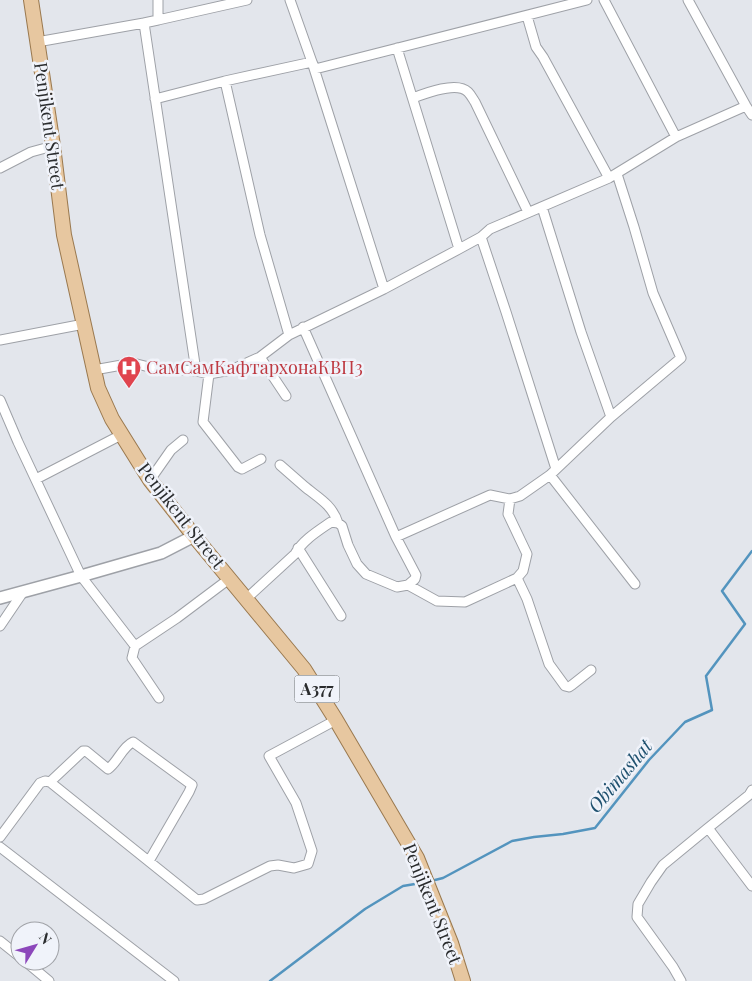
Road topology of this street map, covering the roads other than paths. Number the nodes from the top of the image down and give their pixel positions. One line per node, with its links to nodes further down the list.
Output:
1 (31, 0): 11 (main road, Penjikent Street)
2 (158, 0): 9 (street)
3 (247, 0): 9 (street)
4 (290, 0): 13 (street)
5 (588, 0): 8 (street)
6 (604, 0): 18 (street)
7 (688, 0): 17 (street)
8 (527, 16): 12 (street); 21 (street)
9 (158, 20): 10 (street)
10 (144, 23): 11 (street); 16 (street)
11 (37, 42): 19 (main road, Penjikent Street)
12 (397, 48): 13 (street); 15 (street)
13 (312, 62): 14 (street); 26 (street)
14 (225, 81): 16 (street); 29 (street)
15 (413, 98): 23 (street); 25 (street)
16 (155, 99): 33 (street)
17 (750, 114): 18 (street)
18 (676, 137): 21 (street)
19 (53, 146): 20 (street); 27 (main road, Penjikent Street)
20 (0, 168)
21 (613, 176): 22 (street); 37 (street)
22 (542, 207): 23 (street); 37 (street)
23 (528, 212): 24 (street)
24 (481, 237): 25 (street); 42 (street)
25 (459, 249): 26 (street)
26 (384, 289): 28 (street)
27 (84, 324): 30 (street); 32 (main road, Penjikent Street)
28 (303, 327): 29 (street); 48 (street)
29 (289, 335): 31 (street)
30 (0, 340)
31 (260, 357): 34 (street); 35 (street)
32 (94, 370): 33 (street); 38 (main road, Penjikent Street)
33 (196, 371): 34 (street)
34 (209, 374): 40 (street)
35 (286, 396)
36 (1, 404): 43 (street)
37 (611, 417): 42 (street)
38 (121, 435): 43 (street); 44 (main road, Penjikent Street)
39 (184, 440): 44 (street)
40 (261, 459)
41 (280, 465): 46 (street)
42 (553, 472): 45 (street); 54 (street)
43 (36, 479): 50 (street)
44 (150, 480): 47 (main road, Penjikent Street)
45 (510, 499): 48 (street); 52 (street)
46 (338, 522): 49 (street); 53 (street)
47 (194, 536): 50 (main road); 51 (main road, Penjikent Street / A377)
48 (396, 538): 53 (street)
49 (298, 548): 57 (street); 58 (street)
50 (81, 576): 55 (main road); 60 (street)
51 (228, 578): 57 (main road, Penjikent Street / A377); 60 (street)
52 (517, 578): 53 (street); 61 (street)
53 (408, 584)
54 (635, 584)
55 (22, 592): 56 (main road); 59 (street)
56 (0, 598)
57 (246, 599): 63 (main road, Penjikent Street / A377)
58 (341, 616)
59 (0, 626)
60 (135, 646): 62 (street)
61 (591, 670)
62 (159, 698)
63 (336, 720): 69 (street); 76 (main road, Penjikent Street / A377)
64 (50, 782): 67 (street); 69 (street); 69 (street)
65 (752, 790): 66 (street)
66 (708, 828): 70 (street); 77 (street)
67 (0, 837)
68 (0, 847): 75 (street)
69 (149, 862)
70 (752, 886)
71 (0, 941): 72 (street)
72 (10, 949)
73 (38, 971): 74 (street)
74 (50, 981)
75 (174, 981)
76 (463, 981)
77 (681, 981)

